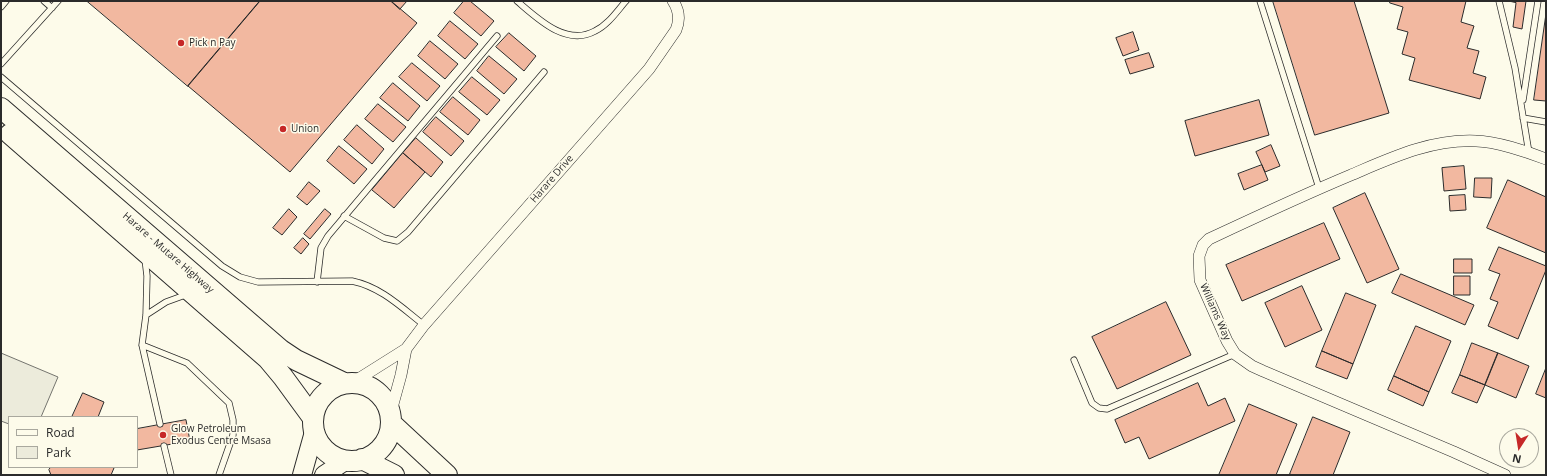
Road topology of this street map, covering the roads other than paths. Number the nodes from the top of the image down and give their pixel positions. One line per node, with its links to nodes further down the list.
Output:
1 (6, 1): 10 (lane)
2 (44, 1): 11 (lane)
3 (58, 1): 11 (lane)
4 (517, 1): 5 (lane)
5 (626, 1)
6 (674, 1): 29 (street, Harare Drive)
7 (1260, 1): 23 (lane)
8 (1498, 1): 16 (lane)
9 (1538, 1): 16 (lane)
10 (1, 7)
11 (52, 8): 13 (lane)
12 (497, 36): 24 (lane)
13 (1, 64)
14 (544, 72): 24 (lane)
15 (1, 77): 26 (lane)
16 (1522, 106): 18 (lane)
17 (1, 108): 34 (highway, Harare - Mutare Highway)
18 (1523, 118): 19 (lane); 21 (lane)
19 (1546, 122)
20 (1, 126): 25 (highway, Harare - Mutare Highway)
21 (1529, 153): 22 (street, Williams Way); 23 (street, Williams Way)
22 (1546, 159)
23 (1320, 188): 32 (street, Williams Way)
24 (344, 216): 26 (lane)
25 (144, 252): 27 (highway, Harare - Mutare Highway); 28 (lane)
26 (318, 282): 29 (lane)
27 (192, 293): 28 (lane); 37 (highway, Harare - Mutare Highway)
28 (146, 315): 30 (lane)
29 (424, 325): 31 (street, Harare Drive)
30 (142, 345): 36 (lane); 41 (lane)
31 (406, 349): 34 (street, Harare Drive); 35 (street, Harare Drive)
32 (1235, 354): 33 (lane); 46 (street, Williams Way)
33 (1074, 360)
34 (348, 383): 35 (highway); 37 (highway)
35 (391, 419): 39 (highway); 45 (highway)
36 (160, 424)
37 (314, 425): 39 (highway); 42 (main road)
38 (164, 446): 40 (lane)
39 (353, 460): 43 (main road); 44 (highway)
40 (171, 475)
41 (219, 475)
42 (302, 475)
43 (324, 475)
44 (394, 475)
45 (447, 475)
46 (1505, 475)

